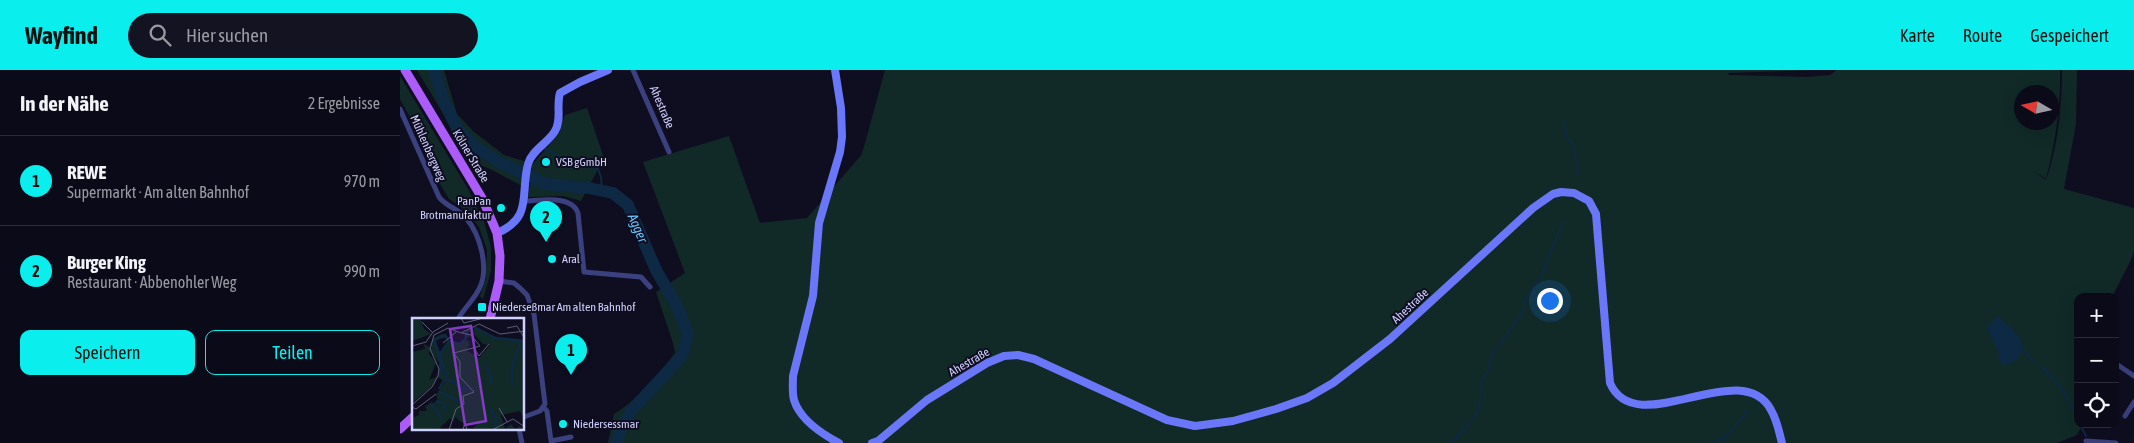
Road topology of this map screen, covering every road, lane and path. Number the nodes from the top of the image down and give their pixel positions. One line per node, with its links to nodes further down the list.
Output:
1 (405, 70): 8 (main road, Kölner Straße)
2 (608, 70): 7 (main road)
3 (633, 70): 6 (street, Ahestraße)
4 (835, 70): 24 (main road)
5 (400, 109): 11 (street, Mühlenbergweg)
6 (669, 152)
7 (523, 201): 8 (main road); 10 (street)
8 (497, 233): 9 (main road, Kölner Straße)
9 (499, 281): 12 (main road, Kölner Straße); 16 (street)
10 (650, 287)
11 (459, 318)
12 (490, 318)
13 (2119, 366): 14 (street)
14 (2134, 376)
15 (2134, 402): 17 (street)
16 (543, 407): 18 (street); 22 (street)
17 (2125, 416)
18 (525, 417)
19 (412, 418): 20 (main road)
20 (400, 429)
21 (519, 430): 23 (street)
22 (571, 437)
23 (522, 443)
24 (839, 443)
25 (872, 443): 26 (main road, Ahestraße)
26 (1782, 443)
27 (2087, 443): 28 (street)
28 (2116, 443)

